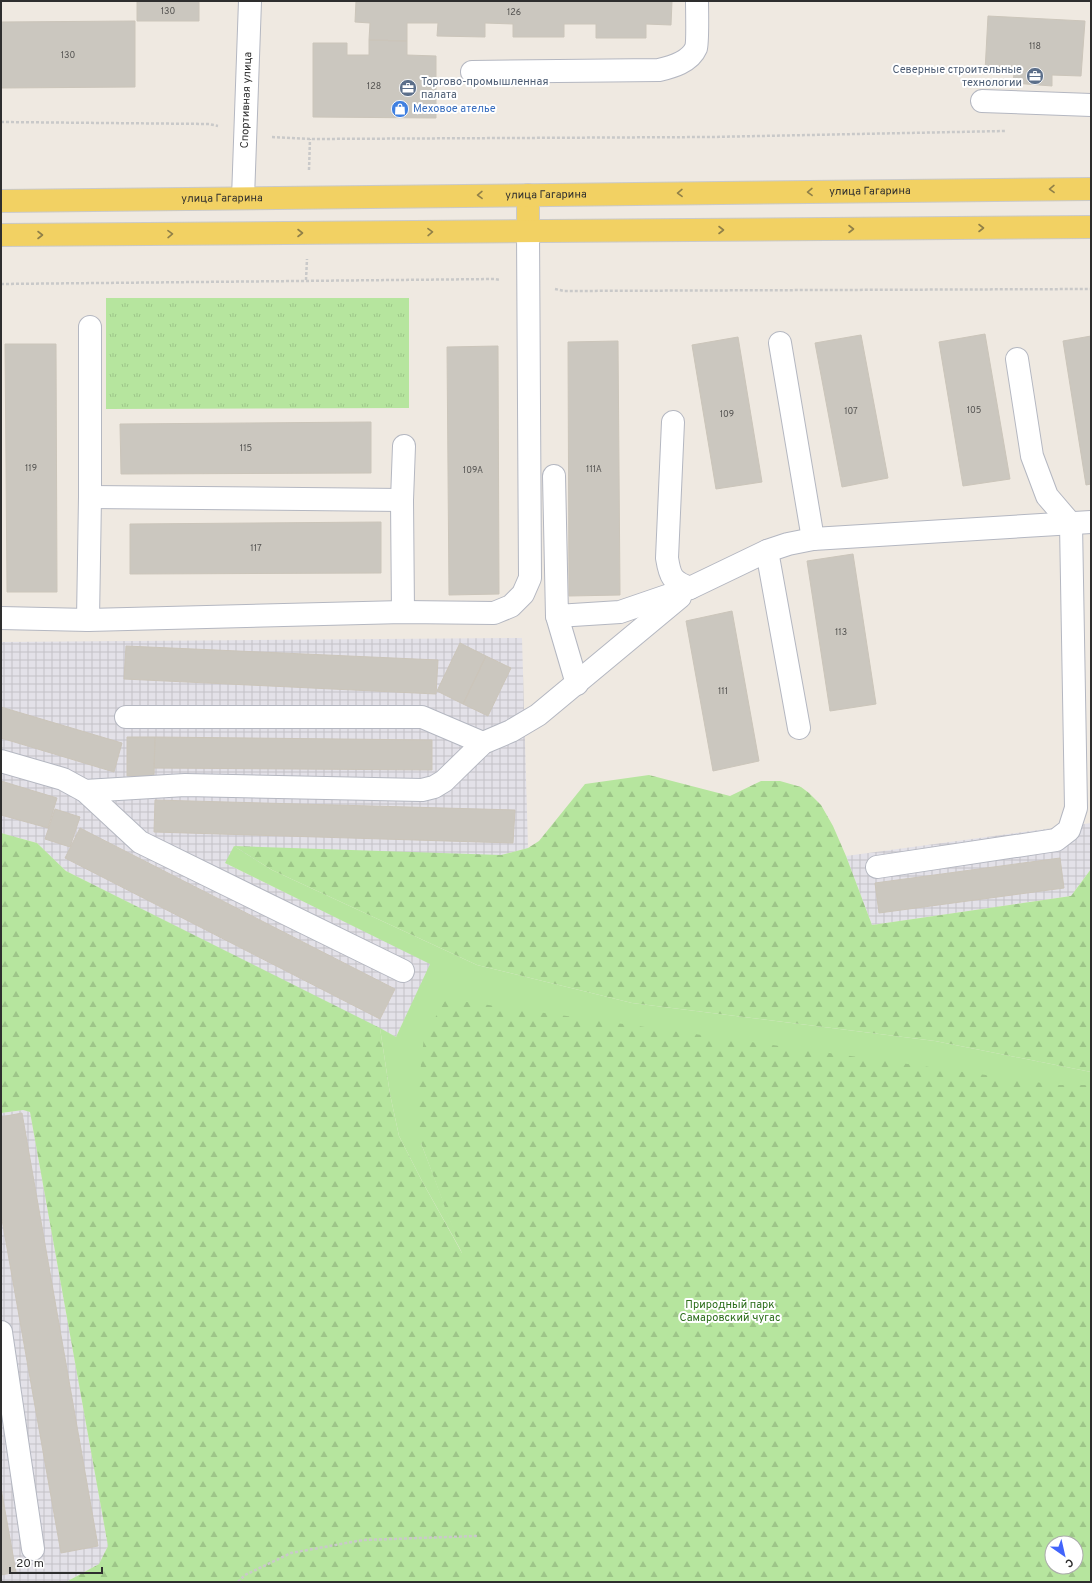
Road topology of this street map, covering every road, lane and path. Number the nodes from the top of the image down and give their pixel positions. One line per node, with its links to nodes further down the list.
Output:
1 (250, 1): 12 (street, Спортивная улица)
2 (697, 1): 3 (street)
3 (472, 72)
4 (982, 101): 5 (street)
5 (1091, 105)
6 (1, 122): 7 (path)
7 (209, 124)
8 (1012, 131): 9 (path)
9 (310, 139)
10 (1091, 189): 11 (main road, улица Гагарина, one-way to 11)
11 (528, 195): 12 (main road, улица Гагарина, one-way to 12); 15 (main road)
12 (243, 198): 13 (main road, улица Гагарина); 16 (main road)
13 (1, 201)
14 (1091, 227): 15 (main road, one-way to 14)
15 (528, 231): 16 (main road, one-way to 15); 30 (street)
16 (243, 233): 17 (main road, one-way to 16)
17 (1, 235)
18 (90, 327): 24 (street)
19 (780, 343): 27 (street)
20 (1018, 358): 26 (street)
21 (673, 422): 29 (street)
22 (404, 446): 25 (street)
23 (554, 476): 31 (street)
24 (90, 497): 25 (street); 33 (street)
25 (402, 500): 30 (street)
26 (1081, 523): 27 (street); 40 (street)
27 (813, 539): 28 (street)
28 (766, 551): 29 (street); 36 (street)
29 (690, 588): 31 (street); 34 (street)
30 (403, 612): 33 (street)
31 (557, 616): 34 (street)
32 (1, 618): 33 (street)
33 (88, 620)
34 (576, 684): 37 (street)
35 (126, 716): 37 (street)
36 (799, 728)
37 (483, 742): 39 (street)
38 (1, 761): 39 (street)
39 (85, 791): 41 (street)
40 (877, 867)
41 (403, 971)
42 (1, 1332): 44 (street)
43 (477, 1536): 45 (path)
44 (33, 1549)
45 (238, 1582)

